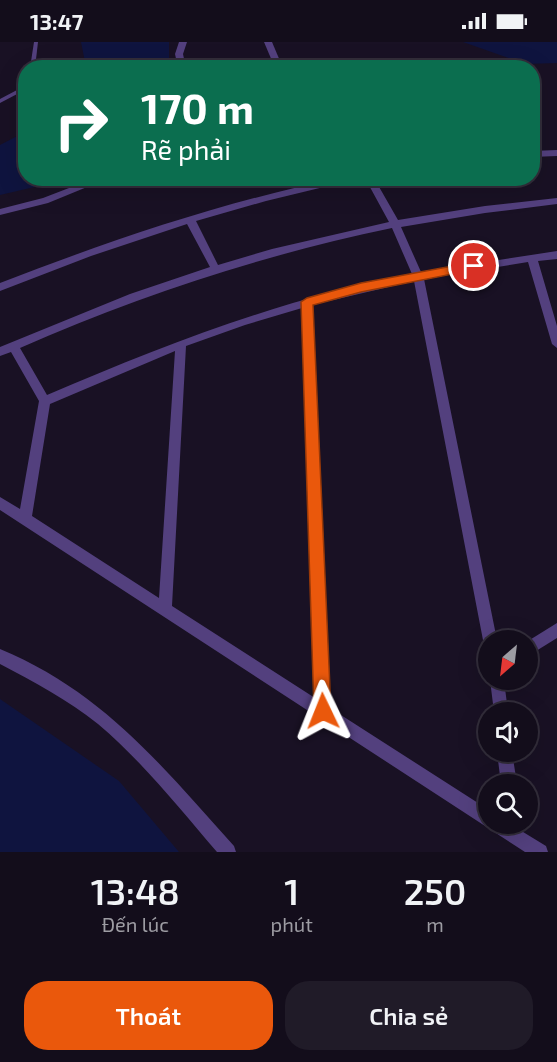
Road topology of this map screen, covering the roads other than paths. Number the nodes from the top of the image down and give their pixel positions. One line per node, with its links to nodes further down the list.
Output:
1 (36, 42): 4 (lane)
2 (183, 42): 5 (street)
3 (268, 42): 6 (street)
4 (33, 60)
5 (180, 60)
6 (276, 60)
7 (18, 92): 8 (lane)
8 (0, 101)
9 (557, 153): 10 (street)
10 (540, 154)
11 (84, 186): 15 (street)
12 (314, 186): 16 (street)
13 (374, 186): 17 (street)
14 (557, 201): 17 (street)
15 (0, 212)
16 (190, 220): 20 (street); 22 (street)
17 (394, 222): 20 (street); 21 (street)
18 (557, 255): 19 (street)
19 (532, 258): 21 (street); 25 (street)
20 (215, 268): 26 (street)
21 (417, 276): 23 (street); 32 (street)
22 (0, 287)
23 (307, 302): 24 (street); 36 (street)
24 (181, 344): 28 (street); 31 (street)
25 (557, 344)
26 (13, 346): 27 (street); 28 (street)
27 (0, 352)
28 (45, 401): 30 (street)
29 (0, 503): 30 (street)
30 (26, 519): 31 (street)
31 (165, 609): 36 (street)
32 (488, 630)
33 (557, 630): 34 (street)
34 (538, 642)
35 (0, 656): 39 (street)
36 (323, 711): 37 (street)
37 (478, 812)
38 (520, 834): 40 (street)
39 (228, 852)
40 (540, 852)

